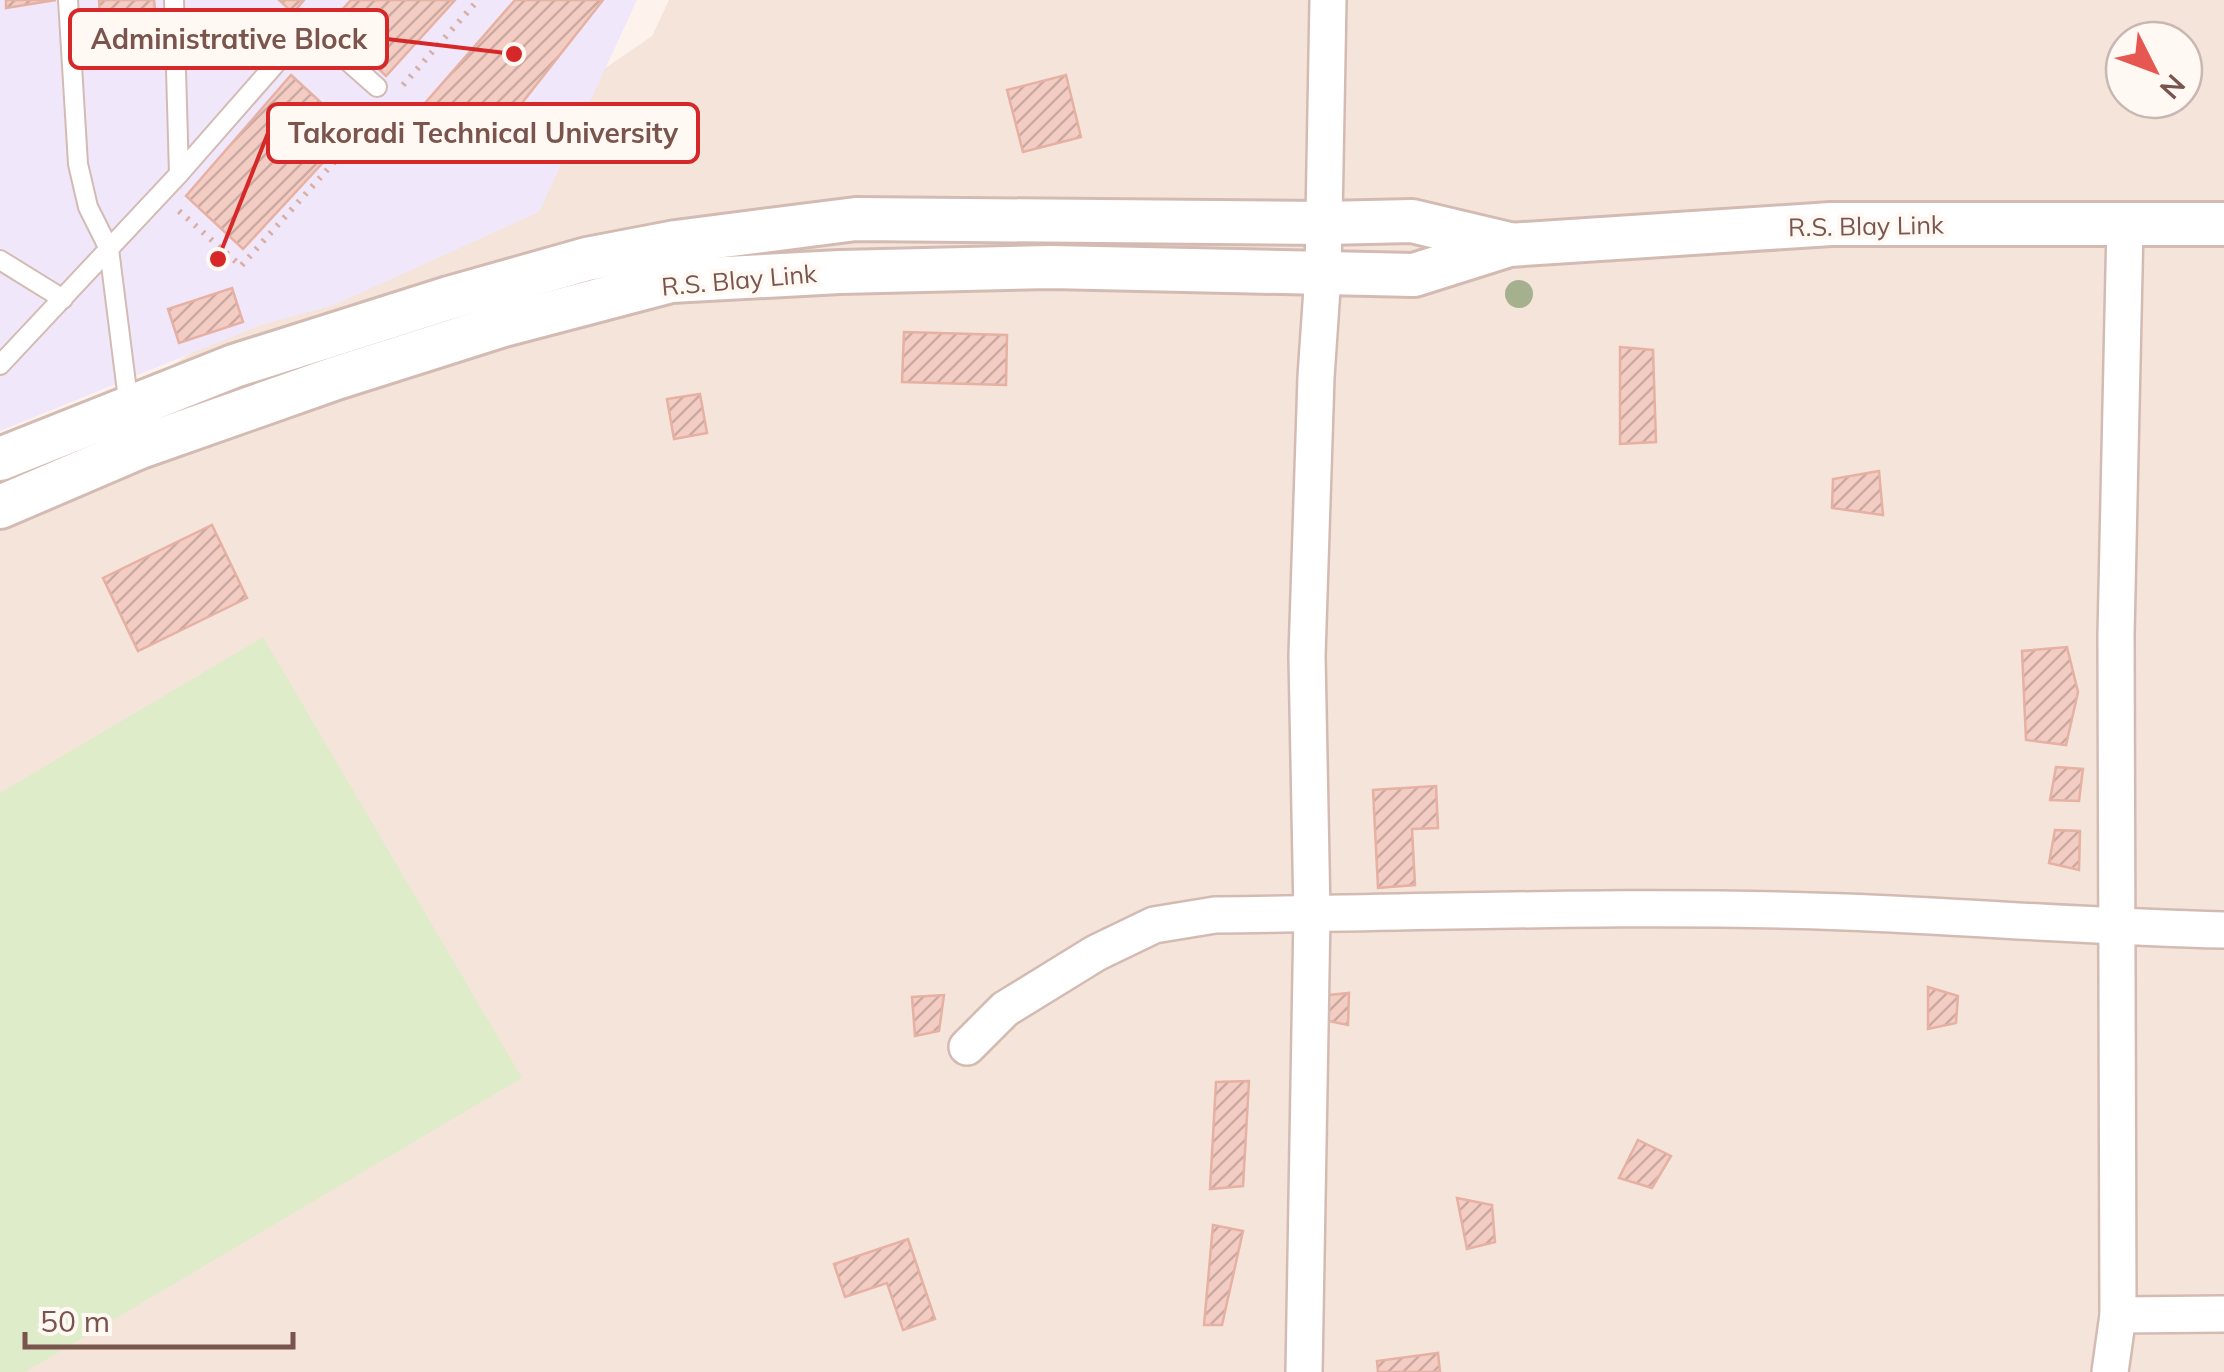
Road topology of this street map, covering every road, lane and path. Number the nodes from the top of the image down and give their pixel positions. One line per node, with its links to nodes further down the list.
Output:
1 (68, 0): 6 (lane)
2 (174, 0): 5 (lane)
3 (478, 0): 7 (path)
4 (1328, 0): 11 (street)
5 (175, 40): 6 (lane); 9 (lane)
6 (73, 47): 15 (lane)
7 (399, 88)
8 (381, 95): 9 (lane); 10 (path)
9 (179, 174): 10 (lane)
10 (160, 194): 15 (lane)
11 (1324, 223): 14 (street, R.S. Blay Link); 17 (street); 20 (street, R.S. Blay Link)
12 (2224, 224): 13 (street, R.S. Blay Link)
13 (2125, 225): 14 (street, R.S. Blay Link); 24 (street)
14 (1509, 244): 17 (street, R.S. Blay Link)
15 (108, 249): 18 (lane); 20 (lane)
16 (0, 260): 18 (lane)
17 (1323, 274): 20 (street, R.S. Blay Link); 23 (street)
18 (63, 299): 19 (lane)
19 (0, 365)
20 (134, 427): 21 (street, R.S. Blay Link); 22 (street, R.S. Blay Link)
21 (0, 460)
22 (0, 506)
23 (1312, 914): 24 (street); 26 (street); 29 (street)
24 (2118, 928): 25 (street); 28 (street)
25 (2224, 930)
26 (967, 1047)
27 (2224, 1314): 28 (street)
28 (2118, 1315): 30 (street)
29 (1304, 1372)
30 (2110, 1372)

